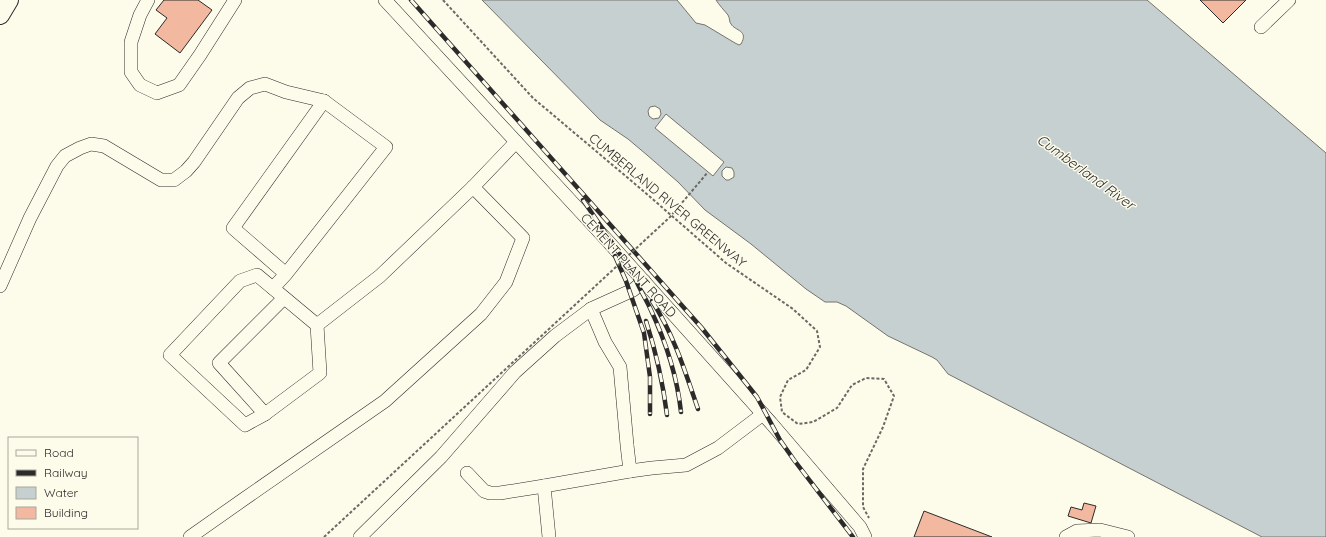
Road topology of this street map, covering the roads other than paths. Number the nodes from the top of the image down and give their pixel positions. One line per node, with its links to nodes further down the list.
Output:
1 (9, 0): 6 (highway)
2 (148, 0): 3 (street)
3 (235, 0)
4 (385, 0): 9 (street, CEMENT PLANT ROAD)
5 (1289, 0): 7 (street)
6 (0, 15)
7 (1262, 27)
8 (324, 101): 11 (street); 11 (street); 13 (street)
9 (516, 142): 10 (street); 12 (street, CEMENT PLANT ROAD)
10 (473, 187): 17 (street); 23 (street)
11 (286, 274): 14 (street)
12 (644, 282): 16 (street); 19 (street, CEMENT PLANT ROAD)
13 (0, 286)
14 (273, 288): 15 (street); 18 (street)
15 (284, 298): 17 (street); 18 (street)
16 (591, 309): 20 (street); 24 (street)
17 (317, 325): 18 (street)
18 (265, 414)
19 (763, 414): 20 (street); 26 (street, CEMENT PLANT ROAD)
20 (630, 471): 22 (street)
21 (467, 473): 22 (street)
22 (544, 486): 25 (street)
23 (190, 537)
24 (360, 537)
25 (549, 537)
26 (865, 537)
27 (1066, 537): 28 (street)
28 (1128, 537)

